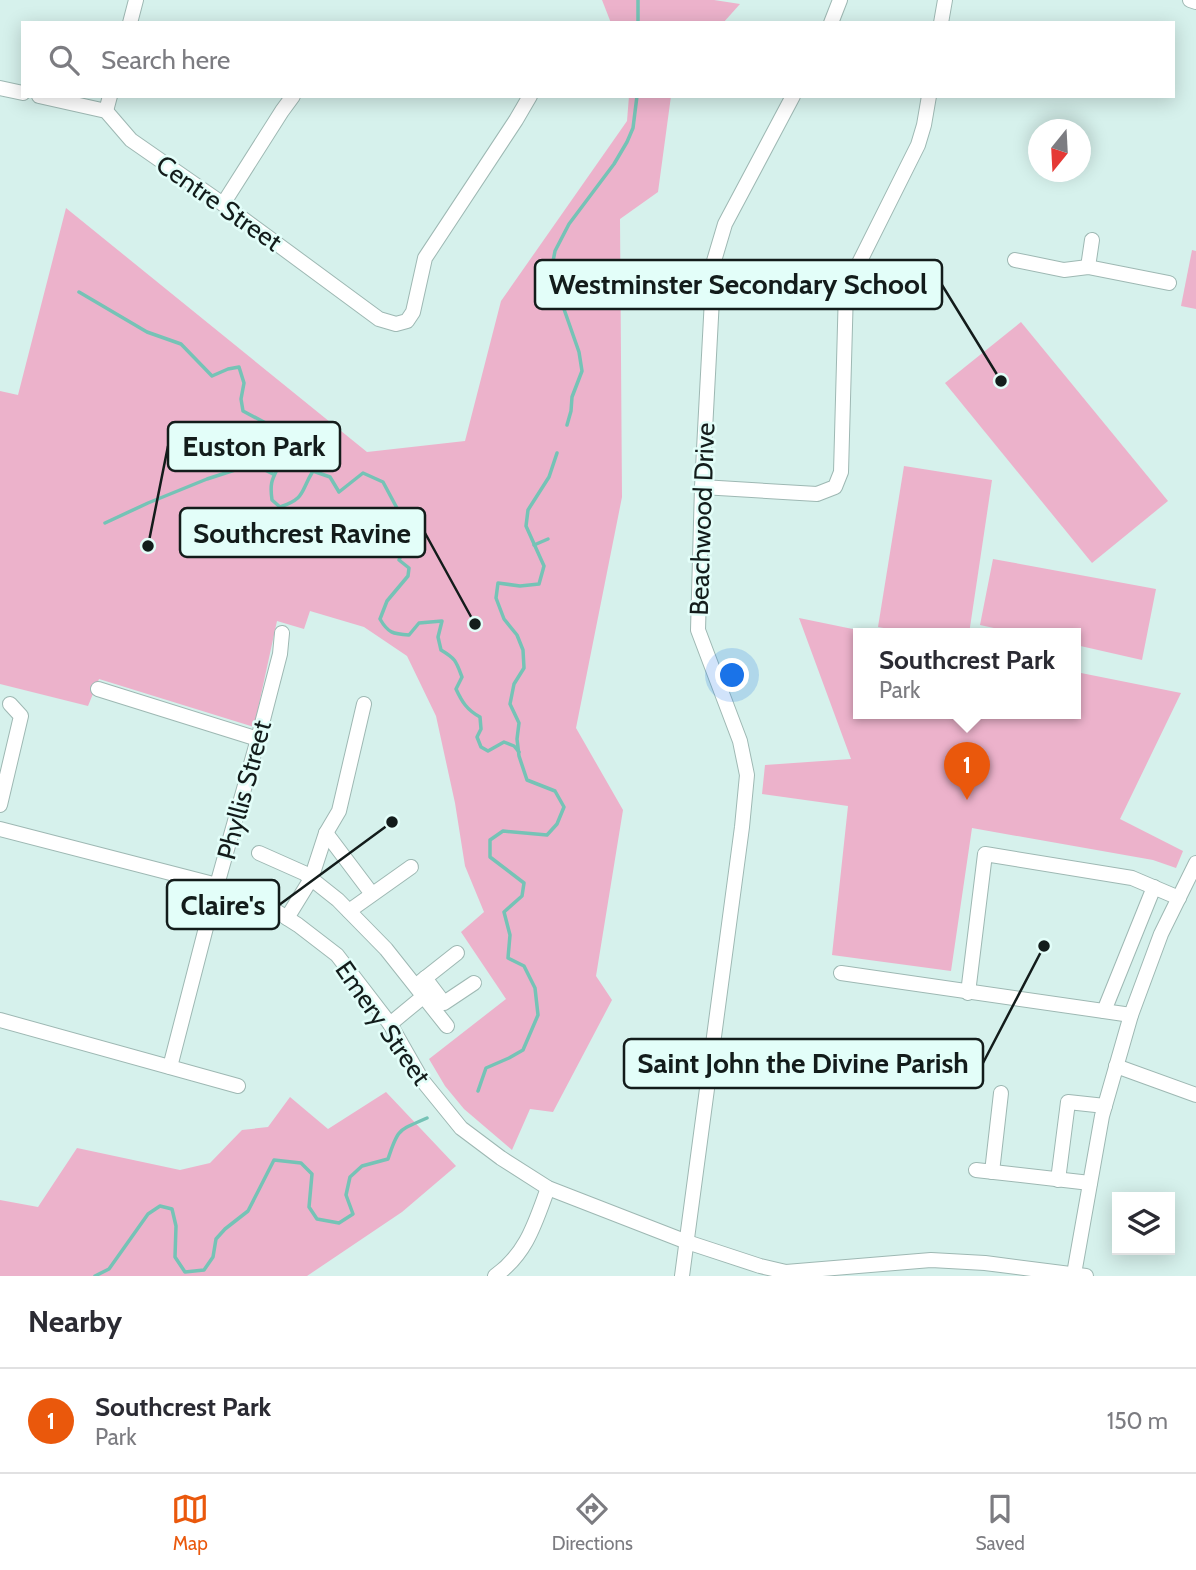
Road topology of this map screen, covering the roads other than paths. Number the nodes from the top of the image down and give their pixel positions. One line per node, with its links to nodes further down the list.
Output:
1 (135, 0): 6 (street)
2 (840, 0): 7 (street)
3 (945, 0): 8 (street)
4 (1191, 0): 5 (street)
5 (1196, 2)
6 (130, 21)
7 (832, 21)
8 (942, 21)
9 (0, 88): 10 (street)
10 (21, 93)
11 (59, 98): 16 (street, Centre Street)
12 (292, 98): 17 (street)
13 (529, 98): 17 (street, Centre Street)
14 (792, 98): 22 (street, Beachwood Drive)
15 (929, 98): 22 (street)
16 (108, 103): 17 (street, Centre Street)
17 (223, 204)
18 (1092, 240): 20 (street)
19 (1015, 260): 20 (street)
20 (1088, 267): 21 (street)
21 (1169, 283)
22 (702, 487): 62 (street, Beachwood Drive)
23 (282, 634): 27 (street, Phyllis Street)
24 (99, 689): 27 (street)
25 (10, 704): 28 (street)
26 (364, 704): 30 (street)
27 (258, 739): 35 (street, Phyllis Street)
28 (0, 805)
29 (0, 829): 35 (street, Emery Street)
30 (326, 833): 34 (street); 37 (street)
31 (259, 853): 34 (street)
32 (1196, 863): 38 (street)
33 (411, 867): 37 (street)
34 (311, 879): 39 (street); 40 (street)
35 (218, 885): 40 (street, Emery Street); 52 (street, Phyllis Street)
36 (1154, 887): 38 (street); 45 (street); 46 (street)
37 (372, 894): 39 (street)
38 (1186, 895): 47 (street)
39 (349, 911): 44 (street)
40 (287, 918): 49 (street, Emery Street)
41 (457, 954): 44 (street)
42 (841, 973): 45 (street)
43 (474, 983): 44 (street)
44 (421, 987): 49 (street); 50 (street)
45 (968, 993): 46 (street)
46 (1104, 1012): 47 (street)
47 (1131, 1015): 51 (street)
48 (0, 1020): 52 (street)
49 (390, 1024): 61 (street, Emery Street)
50 (447, 1026)
51 (1116, 1066): 55 (street); 56 (street)
52 (170, 1067): 53 (street)
53 (238, 1086)
54 (1001, 1093): 58 (street)
55 (1196, 1095)
56 (1105, 1106): 59 (street); 60 (street)
57 (976, 1170): 58 (street)
58 (992, 1172): 59 (street)
59 (1058, 1180): 60 (street)
60 (1090, 1183): 63 (street)
61 (548, 1188): 62 (street, Emery Street); 64 (street)
62 (687, 1242): 63 (street, Emery Street); 65 (street, Beachwood Drive)
63 (1080, 1275)
64 (495, 1276)
65 (682, 1276)

